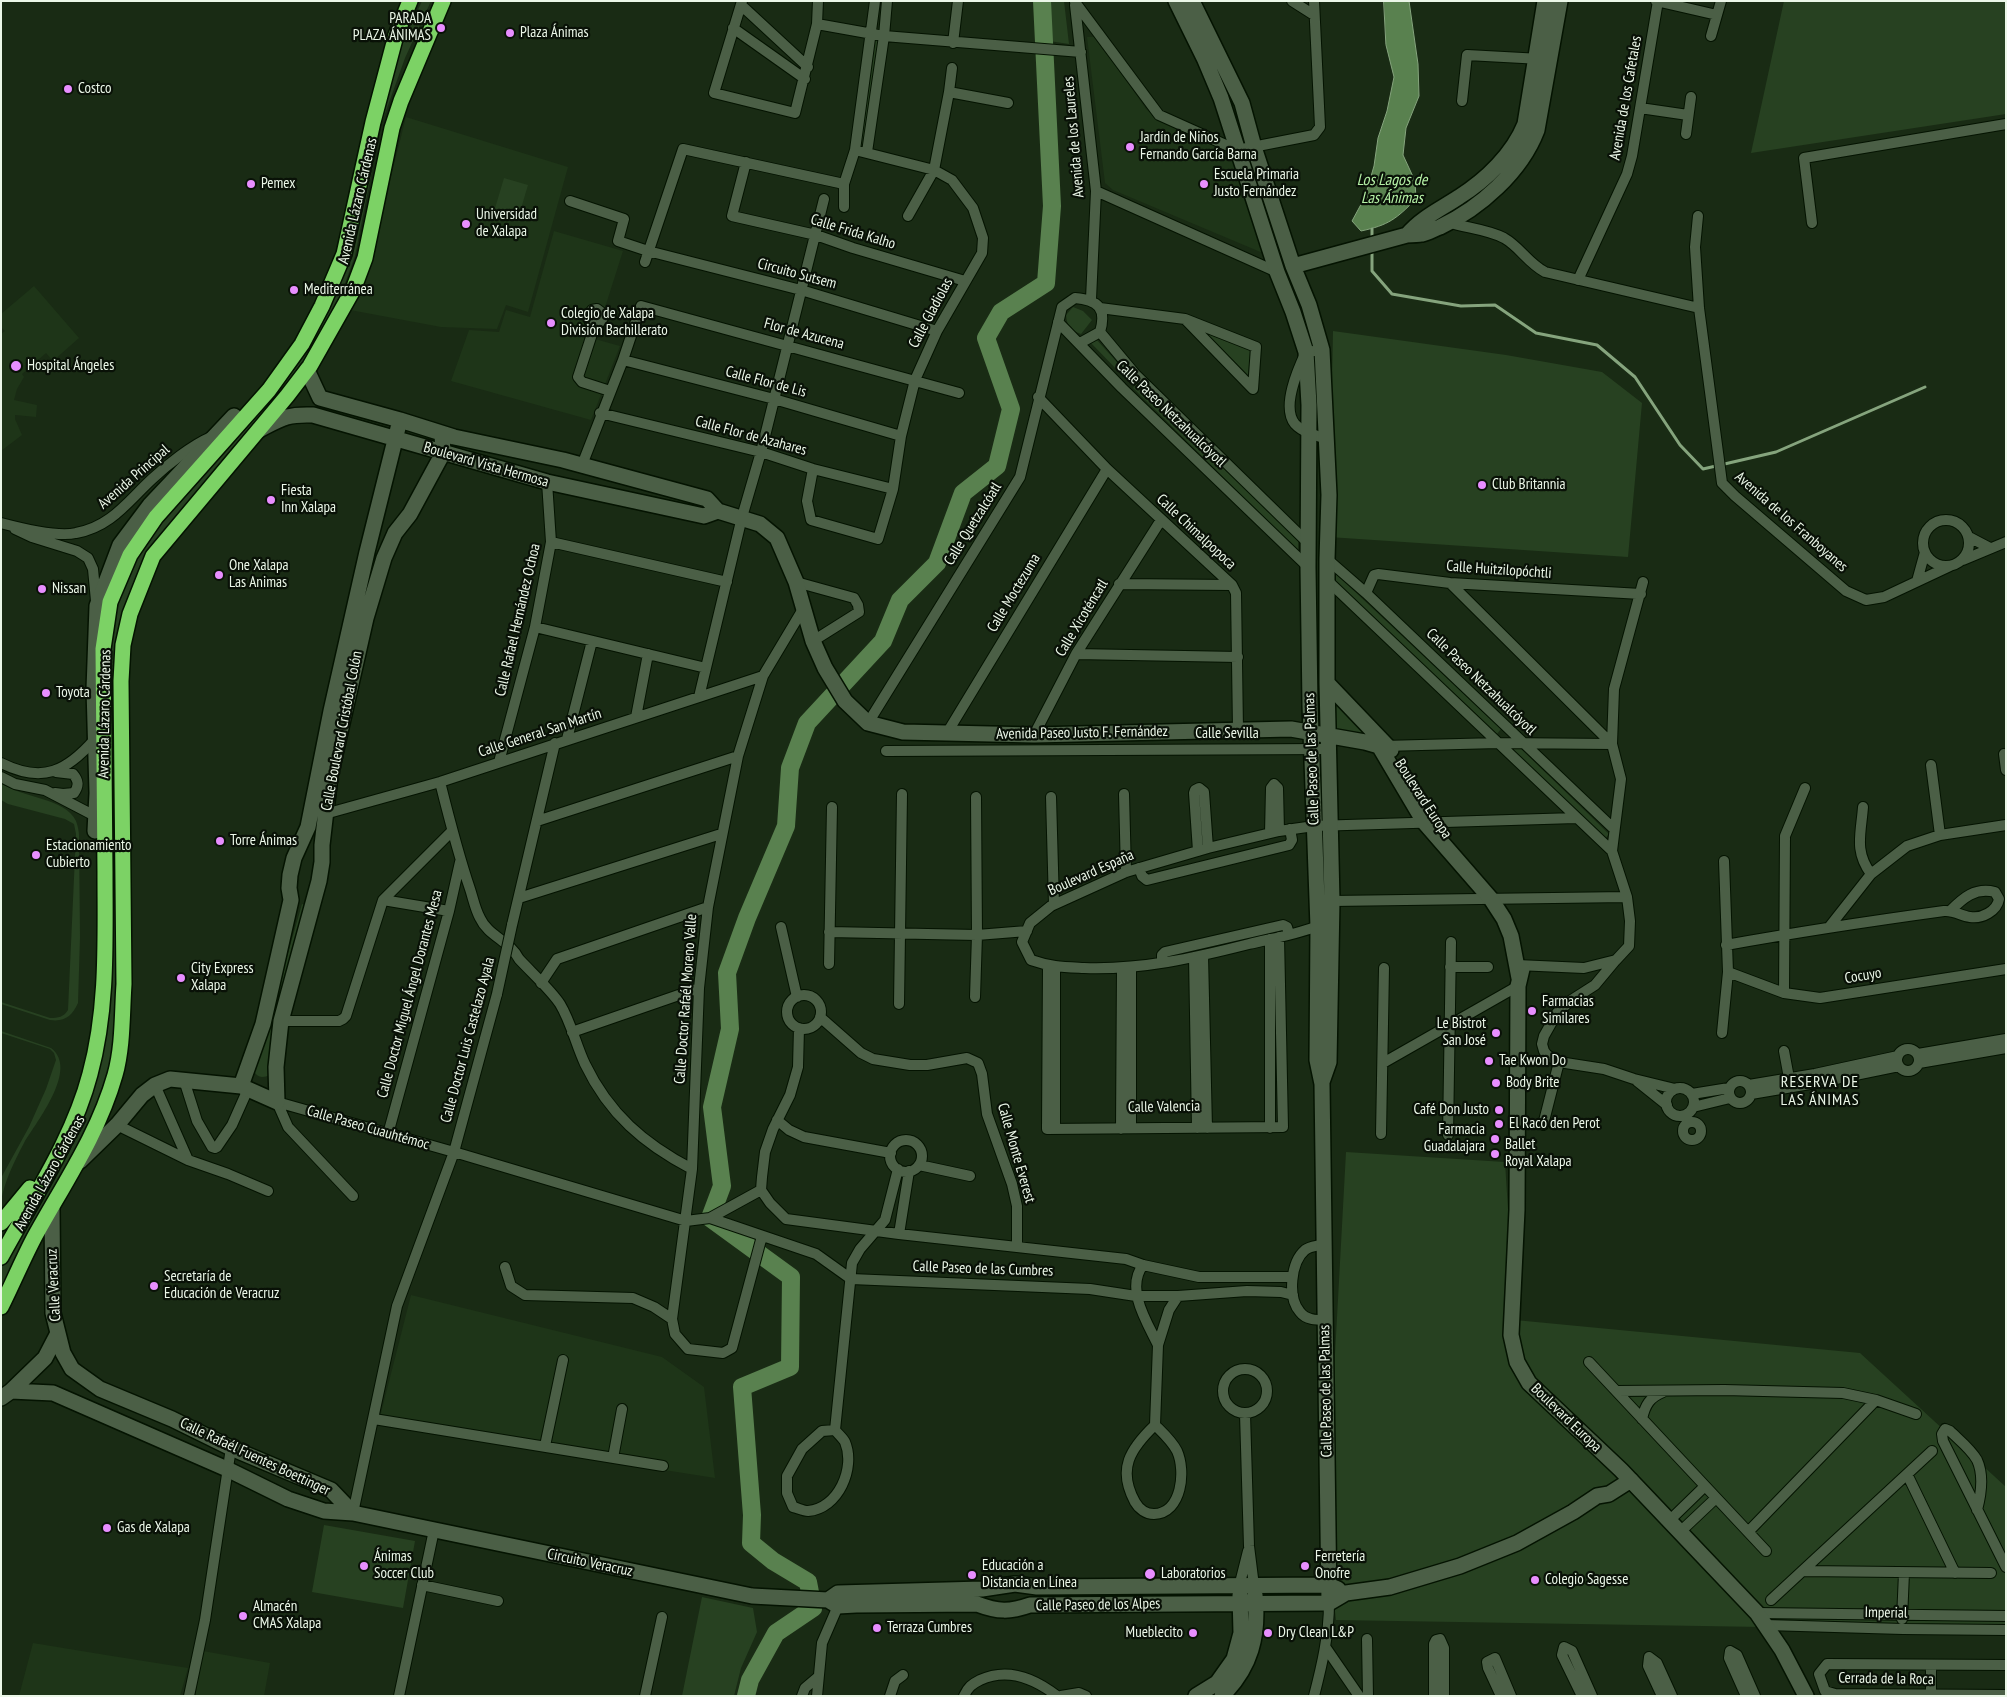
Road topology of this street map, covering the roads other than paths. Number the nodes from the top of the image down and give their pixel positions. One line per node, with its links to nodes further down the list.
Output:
1 (410, 1): 80 (highway, Avenida Lázaro Cárdenas)
2 (443, 1): 76 (highway, Avenida Lázaro Cárdenas)
3 (818, 1): 19 (street)
4 (875, 1): 21 (street)
5 (887, 1): 22 (street)
6 (958, 1): 24 (street)
7 (1176, 1): 40 (street, Calle Paseo de las Palmas)
8 (1192, 1): 38 (street, Calle Paseo de las Palmas)
9 (1292, 1): 17 (street)
10 (1314, 1): 17 (street)
11 (1545, 1): 26 (street)
12 (1560, 1): 26 (street)
13 (1658, 1): 18 (street); 34 (street, Avenida de los Cafetales)
14 (1721, 1): 18 (street)
15 (1075, 2): 25 (street, Avenida de los Laureles); 40 (street)
16 (742, 3): 20 (street); 27 (street)
17 (1314, 15): 38 (street)
18 (1717, 15): 23 (street)
19 (818, 24): 21 (street); 27 (street)
20 (733, 28): 29 (street); 29 (street)
21 (872, 34): 22 (street); 39 (street)
22 (884, 36): 24 (street); 41 (street)
23 (1711, 36)
24 (953, 43): 25 (street)
25 (1081, 52): 45 (street, Avenida de los Laureles)
26 (1542, 59): 32 (street); 49 (street); 52 (street)
27 (808, 67): 29 (street)
28 (952, 68): 30 (street)
29 (805, 79)
30 (949, 92): 33 (street); 43 (street)
31 (1691, 97): 35 (street)
32 (1462, 101)
33 (1008, 102)
34 (1640, 108): 35 (street); 60 (street, Avenida de los Cafetales)
35 (1688, 115): 37 (street)
36 (2006, 124): 53 (street)
37 (1686, 134)
38 (1254, 146): 40 (street); 58 (street, Calle Paseo de las Palmas)
39 (855, 150): 41 (street, Calle Gladiolas); 44 (street)
40 (1237, 150): 59 (street, Calle Paseo de las Palmas)
41 (867, 152): 43 (street, Calle Gladiolas)
42 (746, 162): 44 (street); 54 (street, Calle Frida Kalho); 56 (street)
43 (934, 170): 50 (street); 61 (street, Calle Gladiolas)
44 (844, 184): 48 (street)
45 (1096, 191): 59 (street); 63 (street, Avenida de los Laureles)
46 (824, 199): 54 (street)
47 (570, 201): 56 (street, Circuito Sutsem)
48 (844, 207)
49 (1435, 212): 52 (street); 55 (street)
50 (908, 216)
51 (1698, 216): 65 (street, Avenida de los Franboyanes)
52 (1448, 223): 55 (street); 60 (street)
53 (1812, 223)
54 (816, 235): 61 (street, Calle Frida Kalho); 62 (street)
55 (1407, 235): 58 (street)
56 (648, 251): 57 (street); 62 (street, Circuito Sutsem)
57 (645, 262)
58 (1293, 266): 59 (street); 73 (street, Calle Paseo de las Palmas)
59 (1277, 272): 74 (street, Calle Paseo de las Palmas)
60 (1578, 280): 65 (street)
61 (965, 281): 69 (street, Calle Gladiolas)
62 (802, 290): 69 (street, Circuito Sutsem); 72 (street)
63 (1091, 300): 64 (street); 67 (street)
64 (1100, 308): 66 (street); 70 (street)
65 (1699, 308): 119 (street, Avenida de los Franboyanes)
66 (1185, 319): 66 (street)
67 (1058, 322): 71 (street); 83 (street, Calle Quetzalcóatl)
68 (593, 331): 81 (street)
69 (937, 331): 78 (street, Calle Gladiolas)
70 (1100, 332): 71 (street); 77 (street, Calle Paseo Netzahualcóyotl)
71 (1080, 343): 79 (street, Calle Paseo Netzahualcóyotl)
72 (786, 345): 75 (street, Flor de Azucena); 78 (street, Flor de Azucena); 84 (street)
73 (1322, 350): 74 (street); 94 (street, Calle Paseo de las Palmas)
74 (1306, 352): 90 (street, Calle Paseo de las Palmas)
75 (623, 360): 81 (street); 84 (street, Calle Flor de Lis)
76 (307, 370): 87 (street, Boulevard Vista Hermosa); 88 (highway, Avenida Lázaro Cárdenas)
77 (1135, 374): 79 (street); 110 (street, Calle Paseo Netzahualcóyotl)
78 (915, 380): 82 (street, Flor de Azucena); 92 (street, Calle Gladiolas)
79 (1122, 388): 117 (street, Calle Paseo Netzahualcóyotl)
80 (269, 390): 86 (highway); 239 (highway, Avenida Lázaro Cárdenas)
81 (610, 391): 85 (street)
82 (959, 393)
83 (1038, 397): 99 (street, Calle Chimalpopoca); 142 (street, Calle Quetzalcóatl)
84 (774, 399): 92 (street, Calle Flor de Lis); 95 (street)
85 (600, 413): 95 (street, Calle Flor de Azahares); 97 (street)
86 (234, 416): 89 (street, Avenida Lázaro Cárdenas)
87 (400, 420): 91 (street, Boulevard Vista Hermosa); 93 (street, Calle Boulevard Cristóbal Colón)
88 (258, 431): 93 (street, Boulevard Vista Hermosa); 281 (highway, Avenida Lázaro Cárdenas)
89 (219, 433): 106 (street, Avenida Principal); 128 (street, Avenida Lázaro Cárdenas)
90 (1309, 433): 94 (street); 110 (street, Calle Paseo de las Palmas)
91 (442, 434): 96 (street); 97 (street, Boulevard Vista Hermosa)
92 (901, 436): 101 (street, Calle Gladiolas)
93 (394, 438): 96 (street, Boulevard Vista Hermosa); 185 (street, Calle Boulevard Cristóbal Colón)
94 (1327, 439): 114 (street, Calle Paseo de las Palmas)
95 (761, 452): 98 (street, Calle Flor de Azahares); 103 (street)
96 (443, 454): 100 (street, Boulevard Vista Hermosa); 177 (street, Calle Boulevard Cristóbal Colón)
97 (582, 466): 102 (street, Boulevard Vista Hermosa)
98 (813, 469): 101 (street, Calle Flor de Azahares); 101 (street, Calle Gladiolas)
99 (1107, 469): 104 (street, Calle Chimalpopoca); 147 (street, Calle Moctezuma)
100 (547, 482): 102 (street, Boulevard Vista Hermosa); 108 (street, Calle Rafael Hernández Ochoa)
101 (894, 489)
102 (718, 511): 103 (street, Boulevard Vista Hermosa)
103 (742, 517): 120 (street); 121 (street, Boulevard Vista Hermosa)
104 (1161, 520): 124 (street, Calle Xicoténcatl); 125 (street, Calle Chimalpopoca)
105 (3, 524): 106 (street, Avenida Principal); 113 (street, Avenida Principal)
106 (87, 530): 113 (street)
107 (1968, 537): 111 (street); 112 (street); 115 (street)
108 (551, 542): 120 (street); 130 (street, Calle Rafael Hernández Ochoa)
109 (2006, 542): 111 (street)
110 (1308, 543): 117 (street, Calle Paseo de las Palmas)
111 (1990, 548): 115 (street)
112 (1925, 552): 116 (street); 119 (street)
113 (81, 554): 128 (street)
114 (1327, 560): 118 (street, Calle Paseo de las Palmas); 126 (street, Calle Paseo Netzahualcóyotl)
115 (1962, 561): 116 (street)
116 (1950, 566): 119 (street, Avenida de los Franboyanes)
117 (1308, 567): 140 (street, Calle Paseo de las Palmas)
118 (1328, 581): 138 (street, Calle Paseo de las Palmas); 153 (street)
119 (1917, 581)
120 (726, 582): 136 (street)
121 (796, 582): 129 (street, Boulevard Vista Hermosa); 132 (street)
122 (1643, 582): 127 (street)
123 (1450, 583): 126 (street, Calle Huitzilopóchtli); 127 (street, Calle Huitzilopóchtli); 155 (street)
124 (1119, 584): 125 (street); 134 (street, Calle Xicoténcatl)
125 (1232, 585): 135 (street, Calle Chimalpopoca)
126 (1366, 593): 154 (street, Calle Paseo Netzahualcóyotl)
127 (1641, 594): 155 (street)
128 (97, 606): 149 (street, Avenida Lázaro Cárdenas)
129 (803, 609): 132 (street, Avenida Paseo Justo F. Fernández); 137 (street, Calle Doctor Rafaél Moreno Valle)
130 (535, 627): 131 (street); 162 (street, Calle Rafael Hernández Ochoa)
131 (592, 641): 133 (street); 150 (street)
132 (812, 641): 142 (street, Avenida Paseo Justo F. Fernández)
133 (648, 654): 136 (street); 141 (street)
134 (1076, 654): 135 (street); 148 (street, Calle Xicoténcatl)
135 (1238, 657): 144 (street, Calle Chimalpopoca)
136 (706, 668): 139 (street)
137 (763, 676): 139 (street, Calle General San Martín); 161 (street, Calle Doctor Rafaél Moreno Valle)
138 (1327, 683): 152 (street, Calle Paseo de las Palmas); 156 (street, Boulevard Europa)
139 (699, 697): 141 (street, Calle General San Martín)
140 (1310, 705): 143 (street); 146 (street, Calle Paseo de las Palmas)
141 (636, 717): 150 (street, Calle General San Martín)
142 (868, 723): 145 (street, Avenida Paseo Justo F. Fernández)
143 (1291, 729): 144 (street, Avenida Paseo Justo F. Fernández); 146 (street, Avenida Paseo Justo F. Fernández)
144 (1238, 730): 148 (street, Avenida Paseo Justo F. Fernández)
145 (903, 732): 147 (street, Avenida Paseo Justo F. Fernández); 159 (street)
146 (1310, 732): 152 (street, Avenida Paseo Justo F. Fernández); 157 (street, Calle Paseo de las Palmas)
147 (947, 734): 148 (street, Avenida Paseo Justo F. Fernández)
148 (1034, 735)
149 (95, 739): 166 (street); 181 (street, Avenida Lázaro Cárdenas)
150 (567, 739): 151 (street, Calle General San Martín)
151 (555, 743): 162 (street, Calle General San Martín); 179 (street, Calle Doctor Luis Castelazo Ayala)
152 (1328, 743): 156 (street); 157 (street, Calle Sevilla); 182 (street, Calle Paseo de las Palmas)
153 (1498, 743): 154 (street); 156 (street); 178 (street)
154 (1524, 744): 155 (street); 187 (street, Calle Paseo Netzahualcóyotl)
155 (1612, 744): 187 (street)
156 (1384, 746): 180 (street, Boulevard Europa)
157 (1311, 748): 159 (street, Calle Sevilla); 184 (street, Calle Paseo de las Palmas)
158 (886, 751): 159 (street, Calle Sevilla)
159 (907, 751)
160 (2004, 754): 165 (street)
161 (738, 756): 179 (street); 189 (street, Calle Doctor Rafaél Moreno Valle)
162 (499, 762): 168 (street, Calle General San Martín)
163 (1, 763): 166 (street)
164 (1931, 765): 190 (street)
165 (2006, 770)
166 (51, 772): 170 (street)
167 (1, 778): 170 (street)
168 (440, 782): 177 (street, Calle General San Martín); 188 (street, Calle Doctor Miguel Ángel Dorantes Mesa)
169 (1804, 788): 215 (street)
170 (45, 790): 181 (street)
171 (902, 794): 216 (street)
172 (1124, 794): 197 (street)
173 (976, 797): 217 (street)
174 (1051, 797): 206 (street)
175 (832, 807): 214 (street)
176 (1863, 807): 198 (street)
177 (325, 814): 191 (street, Calle Boulevard Cristóbal Colón)
178 (1576, 818): 180 (street, Boulevard España); 193 (street)
179 (537, 821): 200 (street, Calle Doctor Luis Castelazo Ayala)
180 (1429, 822): 182 (street, Boulevard España); 202 (street, Boulevard Europa)
181 (95, 823): 239 (highway)
182 (1330, 825): 184 (street, Boulevard España); 205 (street, Calle Paseo de las Palmas)
183 (2006, 825): 190 (street)
184 (1314, 826): 186 (street, Boulevard España); 210 (street, Calle Paseo de las Palmas)
185 (308, 827): 191 (street); 203 (street, Calle Boulevard Cristóbal Colón)
186 (1290, 828): 192 (street, Boulevard España); 196 (street)
187 (1614, 829): 193 (street)
188 (452, 831): 194 (street, Calle Doctor Miguel Ángel Dorantes Mesa); 204 (street)
189 (722, 834): 200 (street); 207 (street, Calle Doctor Rafaél Moreno Valle)
190 (1940, 835): 198 (street)
191 (322, 845): 201 (street, Calle Boulevard Cristóbal Colón)
192 (1203, 849): 192 (street); 196 (street, Boulevard España)
193 (1612, 851): 199 (street)
194 (460, 861): 209 (street, Calle Doctor Miguel Ángel Dorantes Mesa); 233 (street, Calle Doctor Miguel Ángel Dorantes Mesa)
195 (1724, 861): 220 (street)
196 (1139, 868): 197 (street, Boulevard España)
197 (1126, 872): 206 (street, Boulevard España)
198 (1871, 874): 211 (street)
199 (1627, 897): 202 (street); 222 (street)
200 (519, 898): 278 (street, Calle Doctor Luis Castelazo Ayala, bridge)
201 (314, 899): 203 (street); 242 (street, Calle Boulevard Cristóbal Colón)
202 (1494, 899): 205 (street); 232 (street, Boulevard Europa)
203 (291, 900): 261 (street, Calle Boulevard Cristóbal Colón)
204 (383, 900): 209 (street); 242 (street)
205 (1332, 901): 210 (street, Calle Paseo de las Palmas)
206 (1054, 904): 213 (street, Boulevard España)
207 (708, 907): 233 (street); 234 (street, Calle Doctor Rafaél Moreno Valle)
208 (1950, 910): 211 (street)
209 (449, 911): 275 (street, Calle Doctor Miguel Ángel Dorantes Mesa)
210 (1324, 924): 218 (street); 297 (street, Calle Paseo de las Palmas)
211 (1830, 926): 215 (street)
212 (781, 927): 236 (street)
213 (1027, 931): 217 (street); 225 (street)
214 (830, 932): 216 (street); 224 (street)
215 (1784, 934): 220 (street); 235 (street)
216 (898, 935): 217 (street); 238 (street)
217 (977, 935): 237 (street)
218 (1279, 937): 221 (street); 223 (street); 240 (street)
219 (1451, 942): 226 (street)
220 (1726, 945): 231 (street)
221 (1199, 956): 223 (street); 270 (street)
222 (1616, 960): 232 (street); 251 (street)
223 (1162, 963): 228 (street)
224 (829, 964)
225 (1052, 967): 228 (street); 271 (street, Calle Valencia)
226 (1450, 967): 227 (street); 243 (street)
227 (1488, 967)
228 (1126, 968): 271 (street)
229 (1384, 968): 252 (street)
230 (2006, 969): 235 (street, Cocuyo)
231 (1728, 972): 235 (street, Cocuyo); 246 (street)
232 (1519, 974): 243 (street); 336 (street, Boulevard Europa)
233 (541, 983): 245 (street, Calle Doctor Miguel Ángel Dorantes Mesa)
234 (699, 988): 245 (street); 283 (street, Calle Doctor Rafaél Moreno Valle)
235 (1784, 993)
236 (796, 997): 241 (street); 244 (street)
237 (975, 997)
238 (899, 1004)
239 (102, 1009): 260 (highway, Avenida Lázaro Cárdenas)
240 (1275, 1009): 253 (street); 254 (street)
241 (820, 1017): 244 (street); 298 (street, Calle Monte Everest)
242 (282, 1021): 266 (street, Calle Boulevard Cristóbal Colón)
243 (1448, 1025): 252 (street); 277 (street)
244 (799, 1028): 269 (street)
245 (572, 1032): 283 (street, Calle Doctor Miguel Ángel Dorantes Mesa)
246 (1722, 1033)
247 (2004, 1043): 249 (street)
248 (1784, 1051): 255 (street)
249 (1919, 1059): 250 (street); 250 (street)
250 (1898, 1061): 256 (street)
251 (1559, 1062): 257 (street); 273 (street)
252 (1383, 1063): 276 (street)
253 (1270, 1070): 254 (street); 272 (street)
254 (1282, 1070): 272 (street, Calle Valencia)
255 (1789, 1078): 256 (street); 263 (street)
256 (1816, 1078): 263 (street)
257 (1634, 1079): 262 (street); 267 (street)
258 (184, 1080): 259 (street, Calle Paseo Cuauhtémoc); 261 (street, Calle Paseo Cuauhtémoc); 261 (street)
259 (155, 1085): 274 (street, Calle Paseo Cuauhtémoc); 280 (street)
260 (86, 1088): 293 (highway); 299 (highway, Avenida Lázaro Cárdenas)
261 (245, 1088): 266 (street, Calle Paseo Cuauhtémoc)
262 (1675, 1088): 265 (street); 267 (street)
263 (1750, 1089): 264 (street); 264 (street)
264 (1729, 1093): 265 (street); 268 (street)
265 (1692, 1094): 268 (street)
266 (277, 1102): 275 (street, Calle Paseo Cuauhtémoc); 289 (street)
267 (1667, 1105): 268 (street)
268 (1690, 1114)
269 (777, 1120): 279 (street); 287 (street)
270 (1202, 1124): 271 (street, Calle Valencia); 272 (street, Calle Valencia)
271 (1126, 1125)
272 (1270, 1125)
273 (1543, 1125)
274 (117, 1126): 280 (street); 281 (street, Calle Paseo Cuauhtémoc)
275 (388, 1134): 278 (street, Calle Paseo Cuauhtémoc)
276 (1381, 1134)
277 (1448, 1135)
278 (454, 1152): 292 (street, Calle Paseo Cuauhtémoc); 325 (street, Calle Doctor Luis Castelazo Ayala)
279 (891, 1153): 282 (street); 284 (street)
280 (188, 1160): 288 (street)
281 (79, 1162): 290 (highway, Avenida Lázaro Cárdenas)
282 (919, 1165): 285 (street); 286 (street)
283 (692, 1169): 292 (street, Calle Doctor Rafaél Moreno Valle)
284 (898, 1169): 285 (street); 294 (street)
285 (909, 1171): 295 (street)
286 (970, 1176)
287 (761, 1190): 291 (street); 294 (street, Calle Paseo de las Cumbres)
288 (268, 1191)
289 (353, 1196)
290 (52, 1209): 309 (highway, Avenida Lázaro Cárdenas); 312 (street, Calle Veracruz)
291 (710, 1218): 292 (street); 296 (street)
292 (686, 1221): 310 (street, Calle Doctor Rafaél Moreno Valle)
293 (1, 1223)
294 (876, 1230): 295 (street, Calle Paseo de las Cumbres); 304 (street)
295 (899, 1234): 298 (street, Calle Paseo de las Cumbres)
296 (762, 1236): 304 (street); 310 (street)
297 (1324, 1244): 303 (street); 311 (street, Calle Paseo de las Palmas)
298 (1017, 1247): 300 (street, Calle Paseo de las Cumbres)
299 (1, 1257)
300 (1143, 1265): 302 (street, Calle Paseo de las Cumbres); 307 (street)
301 (505, 1267): 310 (street)
302 (1247, 1277): 303 (street, Calle Paseo de las Cumbres); 305 (street)
303 (1292, 1277): 306 (street)
304 (851, 1279): 307 (street, Calle Paseo de las Cumbres); 328 (street)
305 (1247, 1291): 306 (street, Calle Paseo de las Cumbres); 308 (street, Calle Paseo de las Cumbres)
306 (1293, 1295): 311 (street)
307 (1136, 1296): 308 (street, Calle Paseo de las Cumbres); 313 (street)
308 (1178, 1296): 313 (street)
309 (1, 1307)
310 (672, 1319)
311 (1325, 1320): 353 (street, Calle Paseo de las Palmas)
312 (57, 1335): 316 (street, Calle Rafaél Fuentes Boettinger); 319 (street, Calle Veracruz)
313 (1158, 1345): 327 (street)
314 (563, 1360): 329 (street)
315 (1589, 1362): 317 (street)
316 (100, 1389): 321 (street); 330 (street, Calle Rafaél Fuentes Boettinger)
317 (1616, 1391): 318 (street); 326 (street)
318 (1664, 1391): 320 (street); 326 (street)
319 (6, 1394): 321 (street, Calle Rafaél Fuentes Boettinger)
320 (1876, 1400): 324 (street); 344 (street)
321 (92, 1408): 334 (street, Calle Rafaél Fuentes Boettinger)
322 (622, 1409): 332 (street)
323 (1245, 1414): 323 (street); 345 (street)
324 (1916, 1414)
325 (374, 1419): 329 (street); 340 (street, Calle Doctor Luis Castelazo Ayala)
326 (1642, 1419): 337 (street)
327 (1155, 1425): 327 (street)
328 (835, 1430): 328 (street)
329 (545, 1446): 332 (street)
330 (231, 1448): 334 (street); 340 (street, Calle Rafaél Fuentes Boettinger)
331 (1932, 1451): 335 (street)
332 (613, 1458): 333 (street)
333 (663, 1466)
334 (227, 1469): 340 (street, Calle Rafaél Fuentes Boettinger); 378 (street)
335 (1907, 1474): 348 (street); 350 (street)
336 (1626, 1475): 341 (street, Boulevard Europa); 356 (street)
337 (1705, 1486): 338 (street); 341 (street)
338 (1716, 1498): 343 (street); 344 (street)
339 (1977, 1510): 339 (street); 347 (street)
340 (353, 1514): 342 (street, Circuito Veracruz)
341 (1669, 1521): 343 (street, Boulevard Europa)
342 (434, 1530): 352 (street); 357 (street, Circuito Veracruz)
343 (1680, 1532): 367 (street, Boulevard Europa)
344 (1748, 1532): 346 (street)
345 (1250, 1546): 355 (street); 355 (street)
346 (1766, 1552)
347 (2006, 1567)
348 (1803, 1571): 349 (street); 358 (street)
349 (1904, 1573): 350 (street); 364 (street)
350 (1956, 1573): 351 (street)
351 (1991, 1574)
352 (422, 1585): 359 (street); 379 (street)
353 (1329, 1585): 355 (street, Calle Paseo de los Alpes); 356 (street); 362 (street, Calle Paseo de las Palmas)
354 (1029, 1586): 355 (street, Calle Paseo de los Alpes); 357 (street, Calle Paseo de los Alpes); 363 (street)
355 (1246, 1586): 360 (street); 361 (street)
356 (1346, 1593): 362 (street)
357 (832, 1599): 363 (street, Calle Paseo de los Alpes); 375 (street)
358 (1771, 1600)
359 (498, 1601)
360 (1240, 1603): 361 (street, Calle Paseo de los Alpes); 363 (street, Calle Paseo de los Alpes); 388 (street)
361 (1256, 1603): 362 (street, Calle Paseo de los Alpes); 389 (street)
362 (1329, 1603): 371 (street, Calle Paseo de las Palmas)
363 (1030, 1605)
364 (1902, 1614): 365 (street); 367 (street); 368 (street)
365 (2006, 1616)
366 (662, 1617): 380 (street)
367 (1762, 1618): 368 (street, Imperial); 403 (street, Boulevard Europa)
368 (1903, 1629): 369 (street, Imperial)
369 (2006, 1630)
370 (1367, 1639): 392 (street)
371 (1326, 1648): 390 (street, Calle Paseo de las Palmas); 391 (street)
372 (1931, 1665): 373 (street, Cerrada de la Roca); 376 (street); 376 (street, Cerrada de la Roca)
373 (2006, 1665)
374 (903, 1675): 383 (street)
375 (818, 1677): 381 (street); 382 (street)
376 (1930, 1695): 377 (street, Cerrada de la Roca)
377 (2006, 1695)
378 (189, 1696)
379 (399, 1696)
380 (645, 1696)
381 (802, 1696)
382 (817, 1696)
383 (890, 1696)
384 (964, 1696): 385 (street)
385 (1057, 1696)
386 (1061, 1696): 387 (street)
387 (1086, 1696)
388 (1196, 1696)
389 (1222, 1696)
390 (1314, 1696)
391 (1359, 1696)
392 (1368, 1696)
393 (1434, 1696): 394 (street)
394 (1444, 1696)
395 (1501, 1696): 396 (street)
396 (1511, 1696)
397 (1582, 1696): 398 (street)
398 (1592, 1696)
399 (1662, 1696): 400 (street)
400 (1672, 1696)
401 (1746, 1696): 402 (street)
402 (1755, 1696)
403 (1806, 1696)

